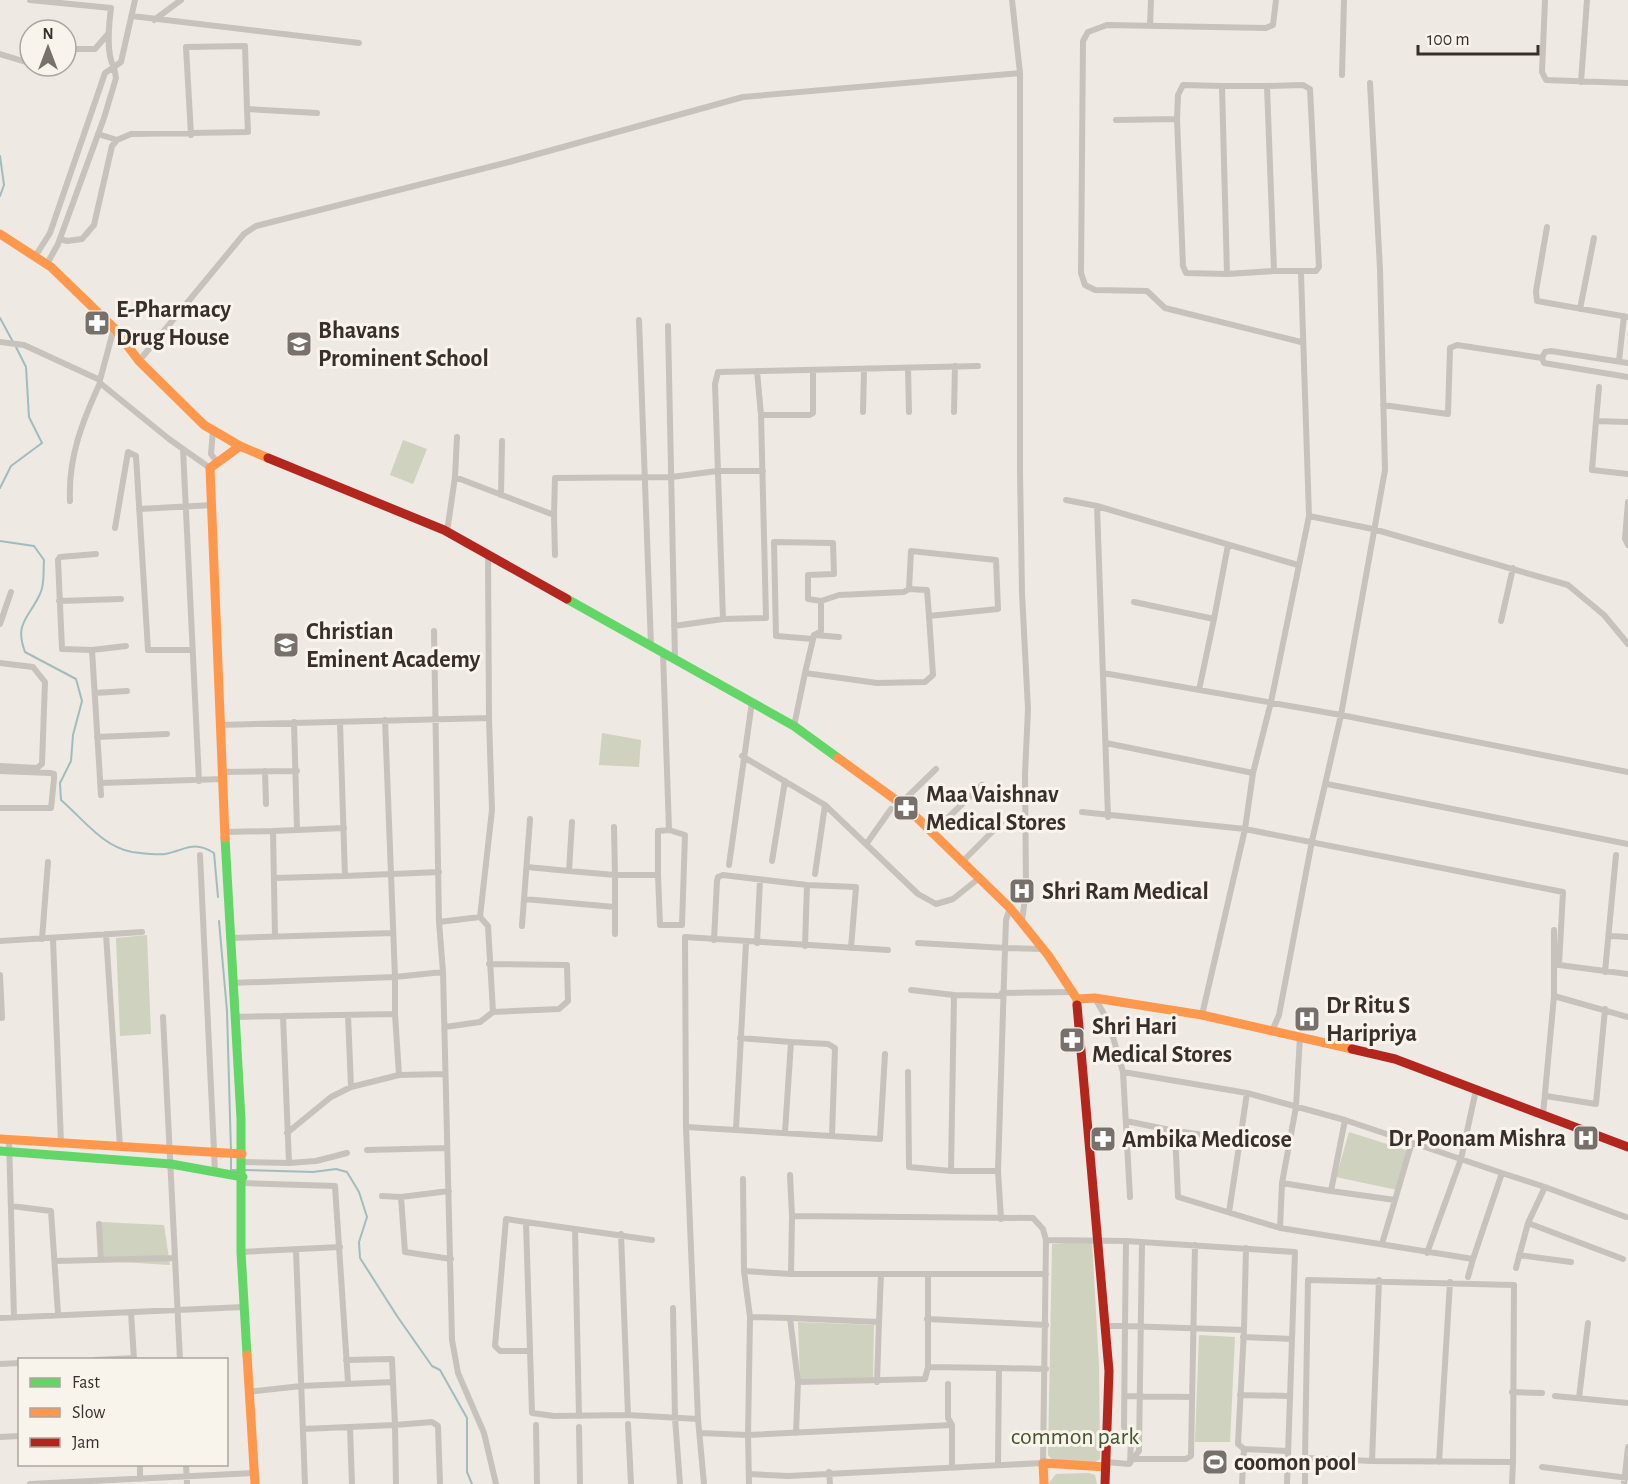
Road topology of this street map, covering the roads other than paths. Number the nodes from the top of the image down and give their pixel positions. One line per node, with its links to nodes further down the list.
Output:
1 (30, 0): 13 (street)
2 (135, 0): 10 (street)
3 (181, 0): 11 (street)
4 (1012, 0): 19 (street)
5 (1151, 0): 12 (street)
6 (1276, 0): 12 (street)
7 (1344, 0): 20 (street)
8 (1545, 0): 21 (street)
9 (1587, 0): 21 (street)
10 (132, 16): 11 (street); 18 (street)
11 (154, 20): 14 (street)
12 (1150, 26): 48 (street)
13 (108, 34): 15 (street); 18 (street)
14 (359, 43)
15 (78, 49)
16 (0, 54): 17 (street)
17 (18, 60)
18 (114, 67): 30 (street); 37 (street)
19 (1020, 73): 50 (street); 200 (street)
20 (1342, 75)
21 (1581, 82): 23 (street)
22 (1370, 83): 62 (street)
23 (1628, 83)
24 (1222, 86): 25 (street); 28 (street); 41 (street)
25 (1267, 86): 39 (street); 40 (street)
26 (247, 109): 27 (street); 31 (street); 31 (street)
27 (317, 113)
28 (1177, 119): 29 (street); 41 (street)
29 (1116, 120)
30 (98, 134): 32 (street); 36 (street)
31 (191, 135): 32 (street)
32 (117, 140): 36 (street)
33 (1546, 227): 42 (street)
34 (3, 235): 37 (street)
35 (1594, 238): 42 (street)
36 (60, 239): 38 (street)
37 (36, 255): 38 (street)
38 (47, 264): 46 (street)
39 (1274, 272): 40 (street); 41 (street)
40 (1301, 273): 48 (street)
41 (1227, 274)
42 (1581, 309): 43 (street)
43 (1626, 316): 51 (street)
44 (639, 320): 80 (street)
45 (668, 327): 79 (street)
46 (114, 328): 50 (street); 60 (street)
47 (0, 342): 60 (street)
48 (1301, 342): 90 (street)
49 (1542, 357): 51 (street); 59 (street); 62 (street)
50 (140, 361): 69 (street)
51 (1619, 361): 52 (street)
52 (1628, 363)
53 (955, 366): 54 (street); 55 (street); 65 (street)
54 (978, 366)
55 (908, 368): 56 (street); 64 (street)
56 (864, 370): 58 (street); 63 (street)
57 (757, 371): 58 (street); 66 (street); 75 (street)
58 (813, 372): 66 (street)
59 (1628, 377)
60 (100, 382): 73 (street); 83 (street)
61 (1599, 387): 67 (street)
62 (1383, 405): 92 (street)
63 (863, 412)
64 (909, 412)
65 (954, 412)
66 (761, 415): 76 (street)
67 (1596, 421): 68 (street); 77 (street)
68 (1628, 422)
69 (213, 430): 72 (street); 74 (street)
70 (458, 437): 78 (street)
71 (502, 441): 81 (street)
72 (240, 446): 74 (street); 93 (street)
73 (183, 448): 74 (street); 87 (street)
74 (214, 465): 85 (street)
75 (717, 471): 76 (street); 79 (street); 108 (street)
76 (763, 471): 108 (street)
77 (1628, 474)
78 (455, 477): 81 (street); 93 (street)
79 (672, 477): 80 (street); 112 (street)
80 (644, 478): 89 (street); 118 (street)
81 (501, 495): 89 (street)
82 (1066, 500): 86 (street)
83 (70, 501)
84 (1628, 502): 95 (street)
85 (213, 505): 87 (street); 137 (street)
86 (1097, 506): 94 (street); 125 (street)
87 (185, 507): 88 (street); 120 (street)
88 (139, 509): 91 (street); 120 (street)
89 (554, 515): 98 (street)
90 (1309, 516): 92 (street); 99 (street)
91 (115, 528)
92 (1373, 529): 100 (street); 131 (street)
93 (447, 532): 97 (street)
94 (1228, 545): 99 (street); 109 (street)
95 (1628, 545)
96 (96, 554): 105 (street)
97 (488, 555): 118 (street); 133 (street)
98 (555, 555)
99 (1298, 565): 130 (street)
100 (1513, 568): 110 (street); 116 (street)
101 (909, 589): 104 (street); 107 (street); 107 (street)
102 (11, 592): 111 (street)
103 (121, 598): 105 (street)
104 (821, 601): 114 (street); 114 (street)
105 (59, 602): 119 (street)
106 (1134, 602): 109 (street)
107 (929, 616): 124 (street)
108 (723, 619): 112 (street)
109 (1214, 619): 126 (street)
110 (1501, 621)
111 (0, 624)
112 (674, 626): 122 (street)
113 (435, 631): 132 (street)
114 (813, 637): 115 (street); 124 (street)
115 (839, 637)
116 (1628, 645)
117 (126, 646): 119 (street)
118 (651, 646): 121 (street)
119 (92, 650): 128 (street)
120 (190, 650): 150 (street)
121 (663, 653): 122 (street); 170 (street)
122 (675, 659): 129 (street)
123 (0, 663): 143 (street)
124 (805, 673): 138 (street)
125 (1104, 673): 126 (street); 141 (street)
126 (1199, 690): 130 (street)
127 (128, 691): 128 (street)
128 (95, 693): 140 (street)
129 (752, 702): 138 (street); 142 (street)
130 (1271, 702): 131 (street); 148 (street)
131 (1341, 715): 147 (street); 153 (street)
132 (434, 718): 133 (street); 134 (street); 185 (street)
133 (489, 718): 198 (street)
134 (385, 720): 136 (street); 188 (street)
135 (294, 722): 136 (street); 137 (street); 146 (street)
136 (340, 722): 167 (street)
137 (219, 725): 149 (street)
138 (794, 726): 157 (street)
139 (167, 734): 140 (street)
140 (97, 737): 152 (street)
141 (1106, 743): 148 (street); 162 (street)
142 (742, 756): 151 (street); 182 (street)
143 (0, 768): 159 (street)
144 (936, 769): 157 (street)
145 (265, 771): 146 (street); 149 (street); 156 (street)
146 (297, 771): 169 (street)
147 (1628, 772)
148 (1253, 773): 168 (street)
149 (222, 776): 150 (street); 171 (street)
150 (199, 781): 152 (street)
151 (785, 781): 158 (street); 179 (street)
152 (100, 783): 155 (street)
153 (1327, 784): 174 (street); 176 (street)
154 (982, 785): 173 (street)
155 (101, 795)
156 (266, 804)
157 (900, 804): 173 (street)
158 (825, 805): 175 (street); 187 (street)
159 (0, 808)
160 (891, 809): 175 (street)
161 (1082, 812): 162 (street)
162 (1108, 817): 168 (street)
163 (530, 819): 183 (street)
164 (572, 822): 184 (street)
165 (1001, 823): 181 (street)
166 (614, 827): 186 (street)
167 (344, 828): 169 (street); 190 (street)
168 (1245, 829): 174 (street); 240 (street)
169 (297, 830): 172 (street)
170 (669, 830): 189 (street); 189 (street)
171 (225, 831): 172 (street); 210 (street)
172 (273, 831): 191 (street)
173 (931, 834): 181 (street)
174 (1312, 841): 225 (street); 247 (street)
175 (867, 843): 192 (street)
176 (1628, 844)
177 (201, 855): 281 (street)
178 (1616, 855): 208 (street)
179 (772, 861)
180 (48, 862): 211 (street)
181 (961, 863): 192 (street)
182 (729, 866)
183 (527, 867): 184 (street); 195 (street)
184 (569, 871): 186 (street)
185 (439, 872): 188 (street); 199 (street)
186 (615, 874): 189 (street); 196 (street)
187 (815, 874)
188 (390, 875): 190 (street); 204 (street)
189 (658, 875)
190 (345, 876): 191 (street)
191 (274, 878): 207 (street)
192 (978, 879): 197 (street)
193 (760, 880): 194 (street); 213 (street); 216 (street)
194 (807, 885): 218 (street); 219 (street)
195 (524, 899): 196 (street); 201 (street)
196 (615, 906): 206 (street)
197 (1010, 908): 200 (street); 220 (street)
198 (480, 917): 199 (street); 223 (street)
199 (439, 922): 224 (street)
200 (1022, 922): 221 (street)
201 (522, 926)
202 (1554, 930): 234 (street)
203 (142, 932): 205 (street)
204 (393, 933): 207 (street); 228 (street)
205 (106, 934): 212 (street); 274 (street)
206 (615, 934)
207 (275, 936): 210 (street)
208 (1611, 936): 209 (street); 225 (street)
209 (1628, 937)
210 (230, 938): 229 (street)
211 (42, 939): 212 (street); 214 (street)
212 (53, 939): 273 (street)
213 (714, 940): 215 (street); 264 (street)
214 (0, 941)
215 (746, 943): 216 (street); 249 (street)
216 (757, 943): 218 (street)
217 (918, 943): 220 (street)
218 (805, 946): 219 (street)
219 (851, 948): 222 (street)
220 (1005, 948): 221 (street); 231 (street)
221 (1043, 949): 233 (street)
222 (888, 950)
223 (489, 964): 237 (street); 237 (street)
224 (443, 972): 228 (street); 246 (street)
225 (1605, 972): 226 (street)
226 (1628, 974)
227 (0, 975): 245 (street)
228 (395, 977): 229 (street); 238 (street)
229 (232, 983): 243 (street)
230 (911, 990): 232 (street)
231 (1002, 994): 232 (street); 233 (street); 287 (street)
232 (954, 995): 286 (street)
233 (1075, 996): 235 (street); 311 (street)
234 (1554, 996): 236 (street); 259 (street)
235 (1095, 998): 240 (street); 253 (street)
236 (1605, 1009): 244 (street); 259 (street)
237 (493, 1012): 246 (street)
238 (395, 1014): 239 (street); 255 (street)
239 (348, 1015): 241 (street); 256 (street)
240 (1202, 1015): 247 (street)
241 (283, 1016): 243 (street); 268 (street)
242 (163, 1017): 277 (street)
243 (234, 1017): 285 (street)
244 (1628, 1017)
245 (2, 1018)
246 (445, 1028): 254 (street)
247 (1273, 1029): 248 (street)
248 (1300, 1036): 257 (street); 260 (street)
249 (740, 1038): 250 (street); 265 (street)
250 (791, 1042): 267 (street); 269 (street)
251 (885, 1054): 269 (street)
252 (908, 1072): 286 (street)
253 (1123, 1072): 258 (street); 263 (street)
254 (446, 1074): 255 (street); 276 (street)
255 (399, 1075): 256 (street)
256 (351, 1087): 268 (street)
257 (1476, 1090): 261 (street); 282 (street)
258 (1247, 1093): 260 (street); 271 (street)
259 (1546, 1096): 261 (street)
260 (1296, 1107): 262 (street); 292 (street)
261 (1543, 1115): 275 (street)
262 (1345, 1120): 272 (street); 295 (street)
263 (1126, 1121): 266 (street); 298 (street)
264 (686, 1127): 265 (street); 388 (street)
265 (736, 1129): 267 (street)
266 (1175, 1131): 271 (street); 301 (street)
267 (785, 1132): 269 (street)
268 (287, 1133): 283 (street)
269 (832, 1136)
270 (4, 1140): 273 (street); 279 (street)
271 (1240, 1140): 301 (street)
272 (1412, 1142): 282 (street); 299 (street)
273 (61, 1143): 274 (street)
274 (120, 1147): 277 (street)
275 (1628, 1147)
276 (446, 1148): 278 (street); 294 (street)
277 (170, 1150): 281 (street); 284 (street)
278 (367, 1150)
279 (5, 1151): 284 (street); 300 (street)
280 (347, 1153): 283 (street)
281 (219, 1154): 285 (street); 288 (street)
282 (1461, 1159): 289 (street); 322 (street)
283 (289, 1163): 285 (street)
284 (171, 1164): 288 (street); 324 (street)
285 (241, 1167): 288 (street); 318 (street); 321 (street)
286 (951, 1171): 287 (street)
287 (998, 1171): 304 (street)
288 (215, 1172)
289 (1502, 1173): 293 (street); 326 (street)
290 (790, 1175): 302 (street)
291 (743, 1179): 332 (street)
292 (1281, 1183): 295 (street); 308 (street)
293 (1545, 1187): 303 (street); 306 (street)
294 (449, 1191): 297 (street); 325 (street)
295 (1331, 1191): 299 (street)
296 (382, 1196): 297 (street)
297 (401, 1197): 325 (street)
298 (1130, 1197)
299 (1395, 1200): 316 (street)
300 (11, 1206): 329 (street); 347 (street)
301 (1229, 1212): 308 (street)
302 (792, 1216): 304 (street); 333 (street)
303 (1626, 1217)
304 (1001, 1219): 313 (street)
305 (526, 1222): 309 (street); 359 (street); 359 (street)
306 (1528, 1223): 323 (street); 327 (street)
307 (99, 1224): 328 (street)
308 (1280, 1228): 316 (street)
309 (575, 1229): 310 (street); 386 (street)
310 (621, 1234): 312 (street); 385 (street)
311 (1099, 1239): 313 (street); 314 (street); 353 (street)
312 (652, 1240)
313 (1046, 1240): 336 (street)
314 (1126, 1241): 315 (street); 354 (street)
315 (1142, 1242): 317 (street); 355 (street)
316 (1382, 1244): 322 (street)
317 (1195, 1245): 319 (street); 356 (street)
318 (340, 1247): 320 (street); 362 (street)
319 (1246, 1248): 357 (street); 358 (street)
320 (296, 1250): 321 (street); 373 (street)
321 (241, 1252): 340 (street)
322 (1426, 1253): 326 (street)
323 (1519, 1255): 330 (street); 331 (street)
324 (175, 1258): 328 (street); 342 (street)
325 (451, 1259): 428 (street)
326 (1473, 1259): 337 (street)
327 (1623, 1259)
328 (100, 1260): 329 (street)
329 (55, 1261): 344 (street)
330 (1571, 1262)
331 (1516, 1268)
332 (744, 1271): 333 (street); 345 (street)
333 (791, 1274): 334 (street)
334 (881, 1274): 335 (street); 350 (street)
335 (928, 1274): 336 (street); 349 (street)
336 (1046, 1274): 352 (street)
337 (1468, 1277)
338 (1379, 1280): 339 (street); 404 (street); 406 (street)
339 (1450, 1282): 375 (street); 407 (street)
340 (244, 1307): 342 (street); 374 (street)
341 (673, 1308): 387 (street)
342 (177, 1310): 343 (street); 361 (street)
343 (131, 1312): 344 (street); 360 (street)
344 (58, 1314): 347 (street)
345 (750, 1317): 348 (street); 398 (street)
346 (0, 1318): 347 (street)
347 (14, 1318)
348 (790, 1318): 350 (street); 369 (street)
349 (927, 1319): 352 (street); 365 (street)
350 (879, 1322): 370 (street)
351 (1588, 1323): 383 (street)
352 (1046, 1324): 367 (street)
353 (1106, 1326): 354 (street); 411 (street)
354 (1125, 1326): 355 (street); 378 (street)
355 (1139, 1326): 356 (street); 379 (street)
356 (1192, 1328): 357 (street); 382 (street)
357 (1244, 1333): 358 (street); 377 (street)
358 (1292, 1339): 380 (street)
359 (529, 1351): 386 (street)
360 (134, 1358)
361 (180, 1358)
362 (346, 1360): 368 (street); 371 (street)
363 (18, 1363): 364 (street)
364 (0, 1364)
365 (928, 1367): 366 (street); 370 (street)
366 (999, 1368): 367 (street); 410 (street)
367 (1046, 1368): 409 (street)
368 (393, 1382): 371 (street); 390 (street)
369 (798, 1382): 370 (street); 397 (street)
370 (877, 1382)
371 (348, 1383): 373 (street)
372 (948, 1384): 392 (street)
373 (301, 1386): 374 (street); 395 (street)
374 (248, 1392): 416 (street)
375 (1512, 1392): 376 (street); 408 (street)
376 (1542, 1393)
377 (1240, 1395): 380 (street); 402 (street)
378 (1125, 1396): 379 (street); 405 (street)
379 (1139, 1396): 382 (street); 405 (street)
380 (1290, 1396): 403 (street)
381 (1555, 1396): 383 (street)
382 (1192, 1397): 405 (street)
383 (1579, 1398): 384 (street)
384 (1628, 1403)
385 (628, 1415): 386 (street); 387 (street)
386 (579, 1416)
387 (675, 1418): 388 (street); 432 (street)
388 (698, 1419): 396 (street)
389 (628, 1424): 431 (street)
390 (395, 1425): 393 (street); 426 (street); 427 (street)
391 (536, 1425): 429 (street)
392 (952, 1425): 397 (street); 413 (street)
393 (350, 1427): 395 (street); 425 (street)
394 (579, 1427): 430 (street)
395 (303, 1429): 424 (street)
396 (700, 1433): 398 (street); 433 (street)
397 (796, 1433): 398 (street)
398 (748, 1435): 417 (street)
399 (18, 1436): 400 (street)
400 (0, 1437)
401 (1628, 1447): 421 (street)
402 (1244, 1449): 403 (street); 439 (street)
403 (1288, 1451): 440 (street)
404 (1305, 1458): 406 (street); 441 (street)
405 (1132, 1461): 411 (street)
406 (1372, 1461): 407 (street)
407 (1438, 1462): 408 (street)
408 (1513, 1462): 442 (street)
409 (1043, 1463): 410 (street); 411 (street); 437 (street)
410 (998, 1464): 413 (street)
411 (1106, 1465): 438 (street)
412 (140, 1466): 419 (street)
413 (952, 1466): 415 (street)
414 (1542, 1467): 421 (street)
415 (829, 1472): 418 (street); 436 (street)
416 (254, 1473): 420 (street); 423 (street)
417 (748, 1474): 418 (street); 434 (street)
418 (788, 1476): 435 (street)
419 (140, 1479): 420 (street); 422 (street)
420 (187, 1480)
421 (1625, 1480)
422 (30, 1484)
423 (255, 1484)
424 (305, 1484)
425 (352, 1484)
426 (396, 1484)
427 (440, 1484)
428 (496, 1484)
429 (537, 1484)
430 (580, 1484)
431 (631, 1484)
432 (680, 1484)
433 (704, 1484)
434 (749, 1484)
435 (788, 1484)
436 (830, 1484)
437 (1044, 1484)
438 (1105, 1484)
439 (1242, 1484)
440 (1287, 1484)
441 (1305, 1484)
442 (1512, 1484)

